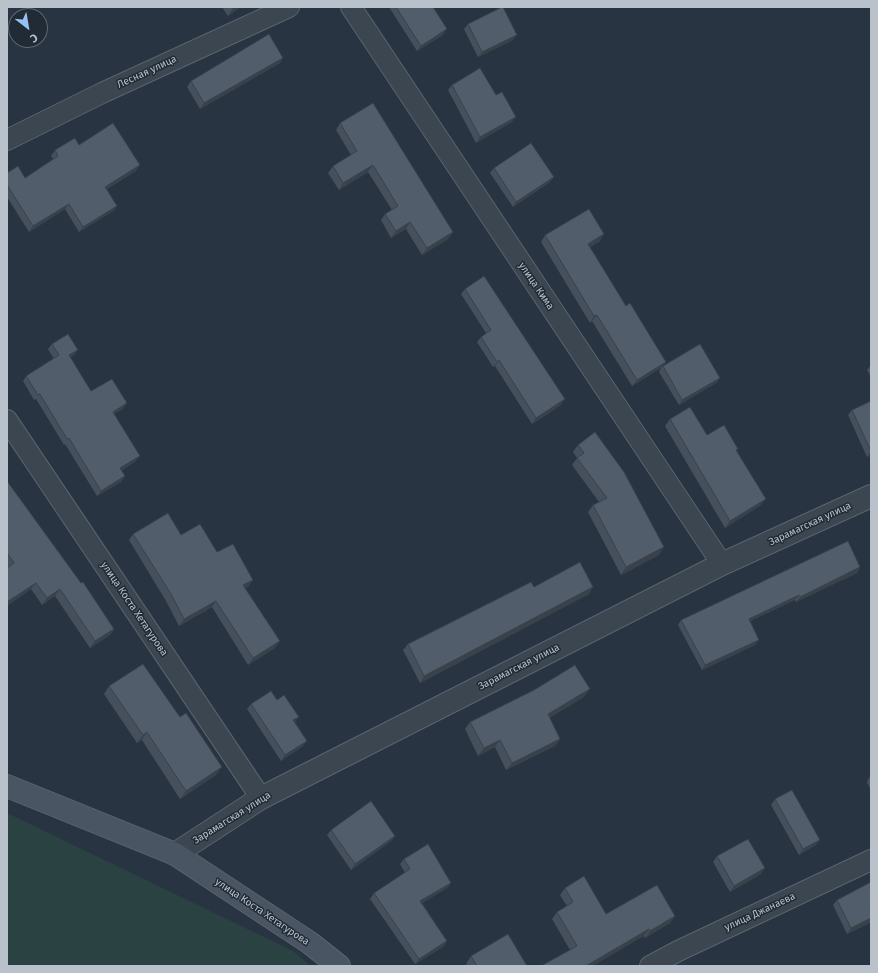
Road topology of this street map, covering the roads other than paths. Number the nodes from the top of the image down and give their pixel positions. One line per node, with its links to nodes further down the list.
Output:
1 (288, 7): 3 (street, Лесная улица)
2 (351, 7): 6 (street, улица Кима)
3 (7, 140)
4 (7, 420): 8 (street, улица Коста Хетагурова)
5 (871, 496): 6 (street, Зарамагская улица)
6 (722, 564): 8 (street, Зарамагская улица)
7 (7, 786): 9 (main road, улица Коста Хетагурова)
8 (261, 798): 9 (street, Зарамагская улица)
9 (175, 854): 11 (main road, улица Коста Хетагурова)
10 (871, 860): 12 (street, улица Джанаева)
11 (339, 966)
12 (650, 966)

